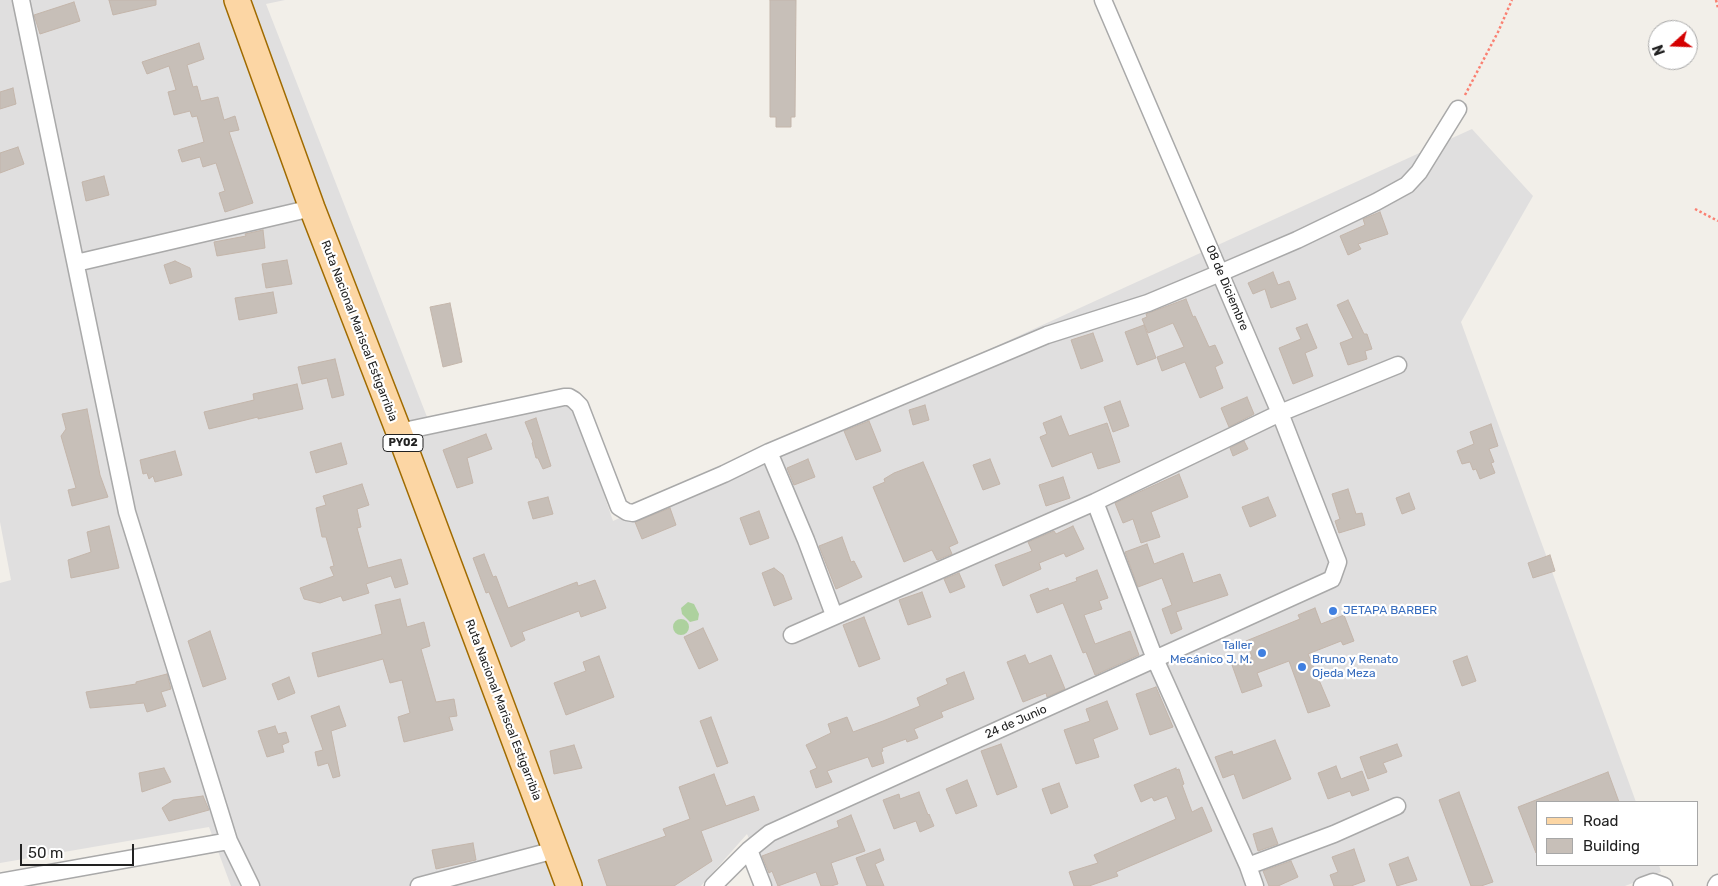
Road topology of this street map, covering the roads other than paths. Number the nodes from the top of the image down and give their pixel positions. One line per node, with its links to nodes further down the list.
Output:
1 (22, 0): 6 (street)
2 (237, 0): 5 (main road, Ruta Nacional Mariscal Estigarribia / PY02)
3 (1103, 0): 7 (street, 08 de Diciembre)
4 (1458, 109): 7 (street)
5 (312, 208): 6 (street); 10 (main road, Ruta Nacional Mariscal Estigarribia / PY02)
6 (76, 263): 18 (street)
7 (1220, 273): 9 (street, 08 de Diciembre); 11 (street)
8 (1398, 365): 9 (street)
9 (1280, 413): 12 (street); 13 (street, 08 de Diciembre)
10 (399, 432): 11 (street); 19 (main road, Ruta Nacional Mariscal Estigarribia / PY02)
11 (769, 452): 14 (street)
12 (1095, 502): 14 (street); 16 (street)
13 (1332, 579): 16 (street, 24 de Junio)
14 (834, 615): 15 (street)
15 (792, 635)
16 (1155, 659): 20 (street, 24 de Junio); 21 (street)
17 (1398, 806): 21 (street)
18 (229, 841): 22 (street); 23 (street)
19 (555, 850): 24 (street); 25 (main road, Ruta Nacional Mariscal Estigarribia / PY02)
20 (749, 850): 26 (street, 24 de Junio); 27 (street)
21 (1248, 866): 28 (street)
22 (0, 882)
23 (251, 886)
24 (419, 886)
25 (569, 886)
26 (714, 886)
27 (763, 886)
28 (1255, 886)
29 (1642, 886): 30 (street)
30 (1664, 886)

